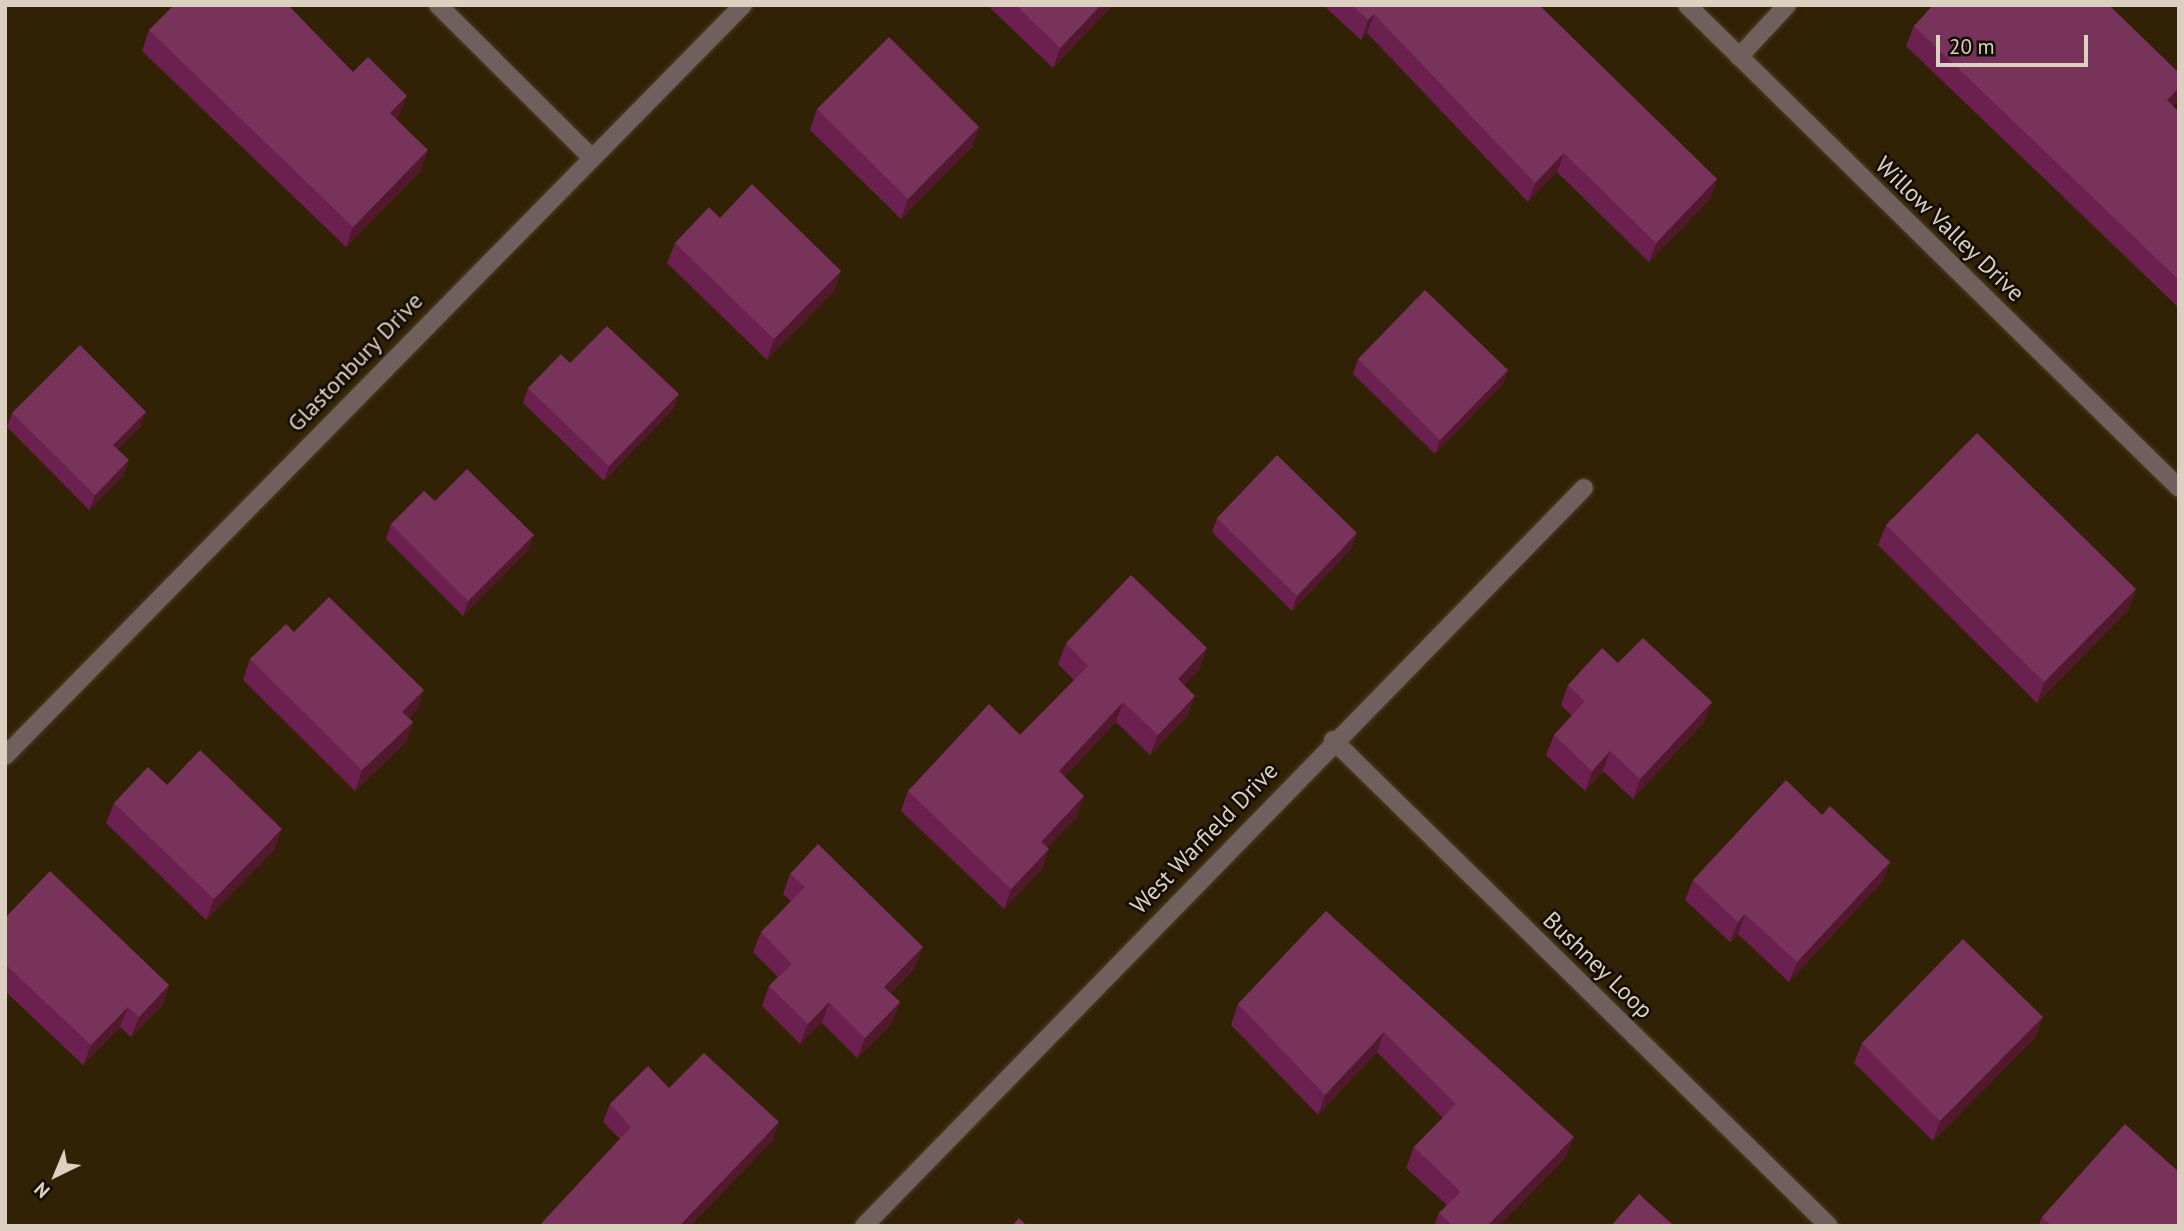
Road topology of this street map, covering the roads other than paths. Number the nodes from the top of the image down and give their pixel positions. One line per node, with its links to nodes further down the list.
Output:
1 (438, 5): 6 (street)
2 (743, 5): 6 (street, Glastonbury Drive)
3 (1686, 5): 5 (street, Willow Valley Drive)
4 (1787, 5): 5 (street)
5 (1739, 57): 8 (street, Willow Valley Drive)
6 (590, 156): 10 (street, Glastonbury Drive)
7 (1584, 488): 9 (street, West Warfield Drive)
8 (2179, 488)
9 (1333, 740): 11 (street, West Warfield Drive); 12 (street, Bushney Loop)
10 (5, 756)
11 (864, 1226)
12 (1829, 1226)

